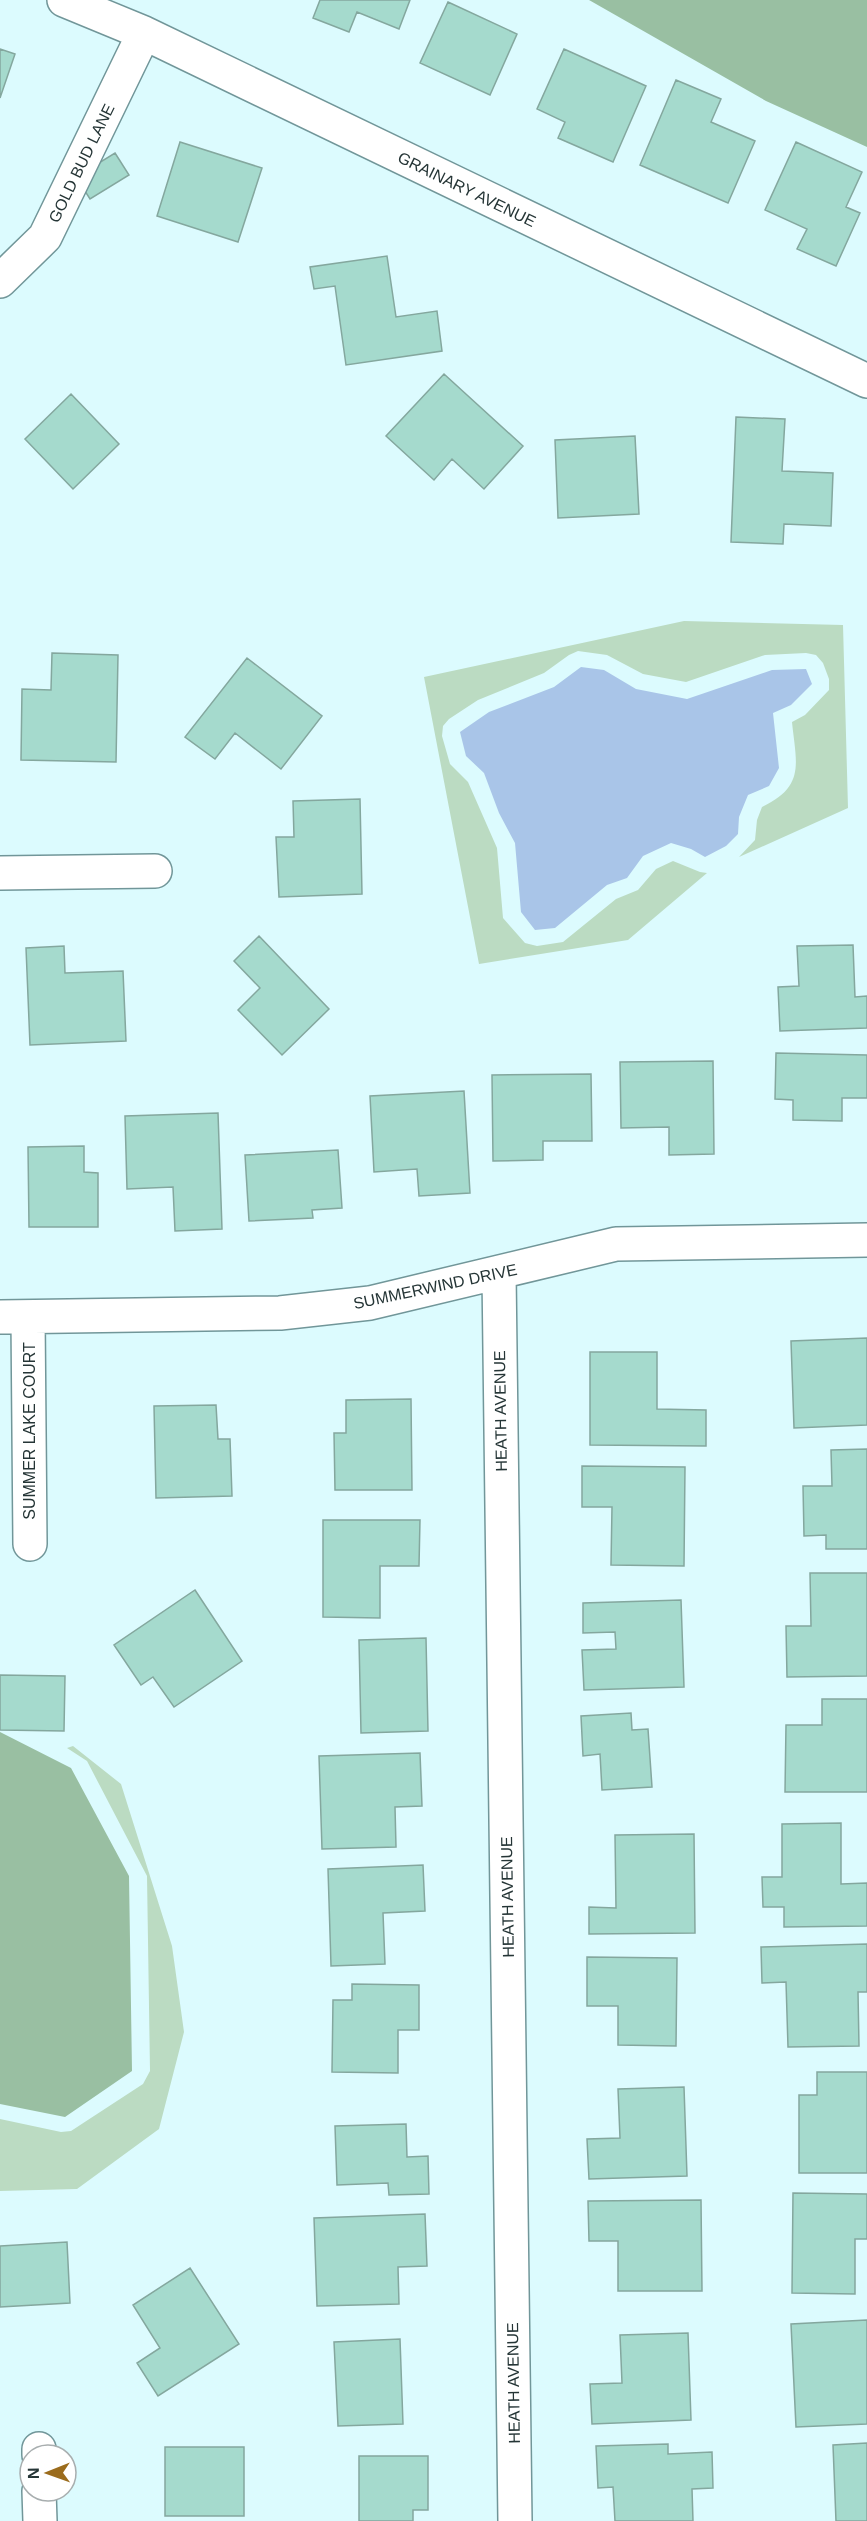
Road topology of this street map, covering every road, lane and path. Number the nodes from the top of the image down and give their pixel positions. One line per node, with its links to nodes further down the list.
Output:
1 (64, 0): 2 (street, GRAINARY AVENUE)
2 (144, 33): 3 (street, GOLD BUD LANE); 4 (street, GRAINARY AVENUE)
3 (0, 281)
4 (867, 381)
5 (155, 871): 6 (street)
6 (0, 873)
7 (867, 1240): 8 (street, SUMMERWIND DRIVE)
8 (499, 1273): 9 (street, SUMMERWIND DRIVE); 13 (street, HEATH AVENUE)
9 (14, 1317): 10 (street, SUMMER LAKE COURT)
10 (30, 1545)
11 (39, 2503): 12 (street)
12 (40, 2521)
13 (515, 2521)

